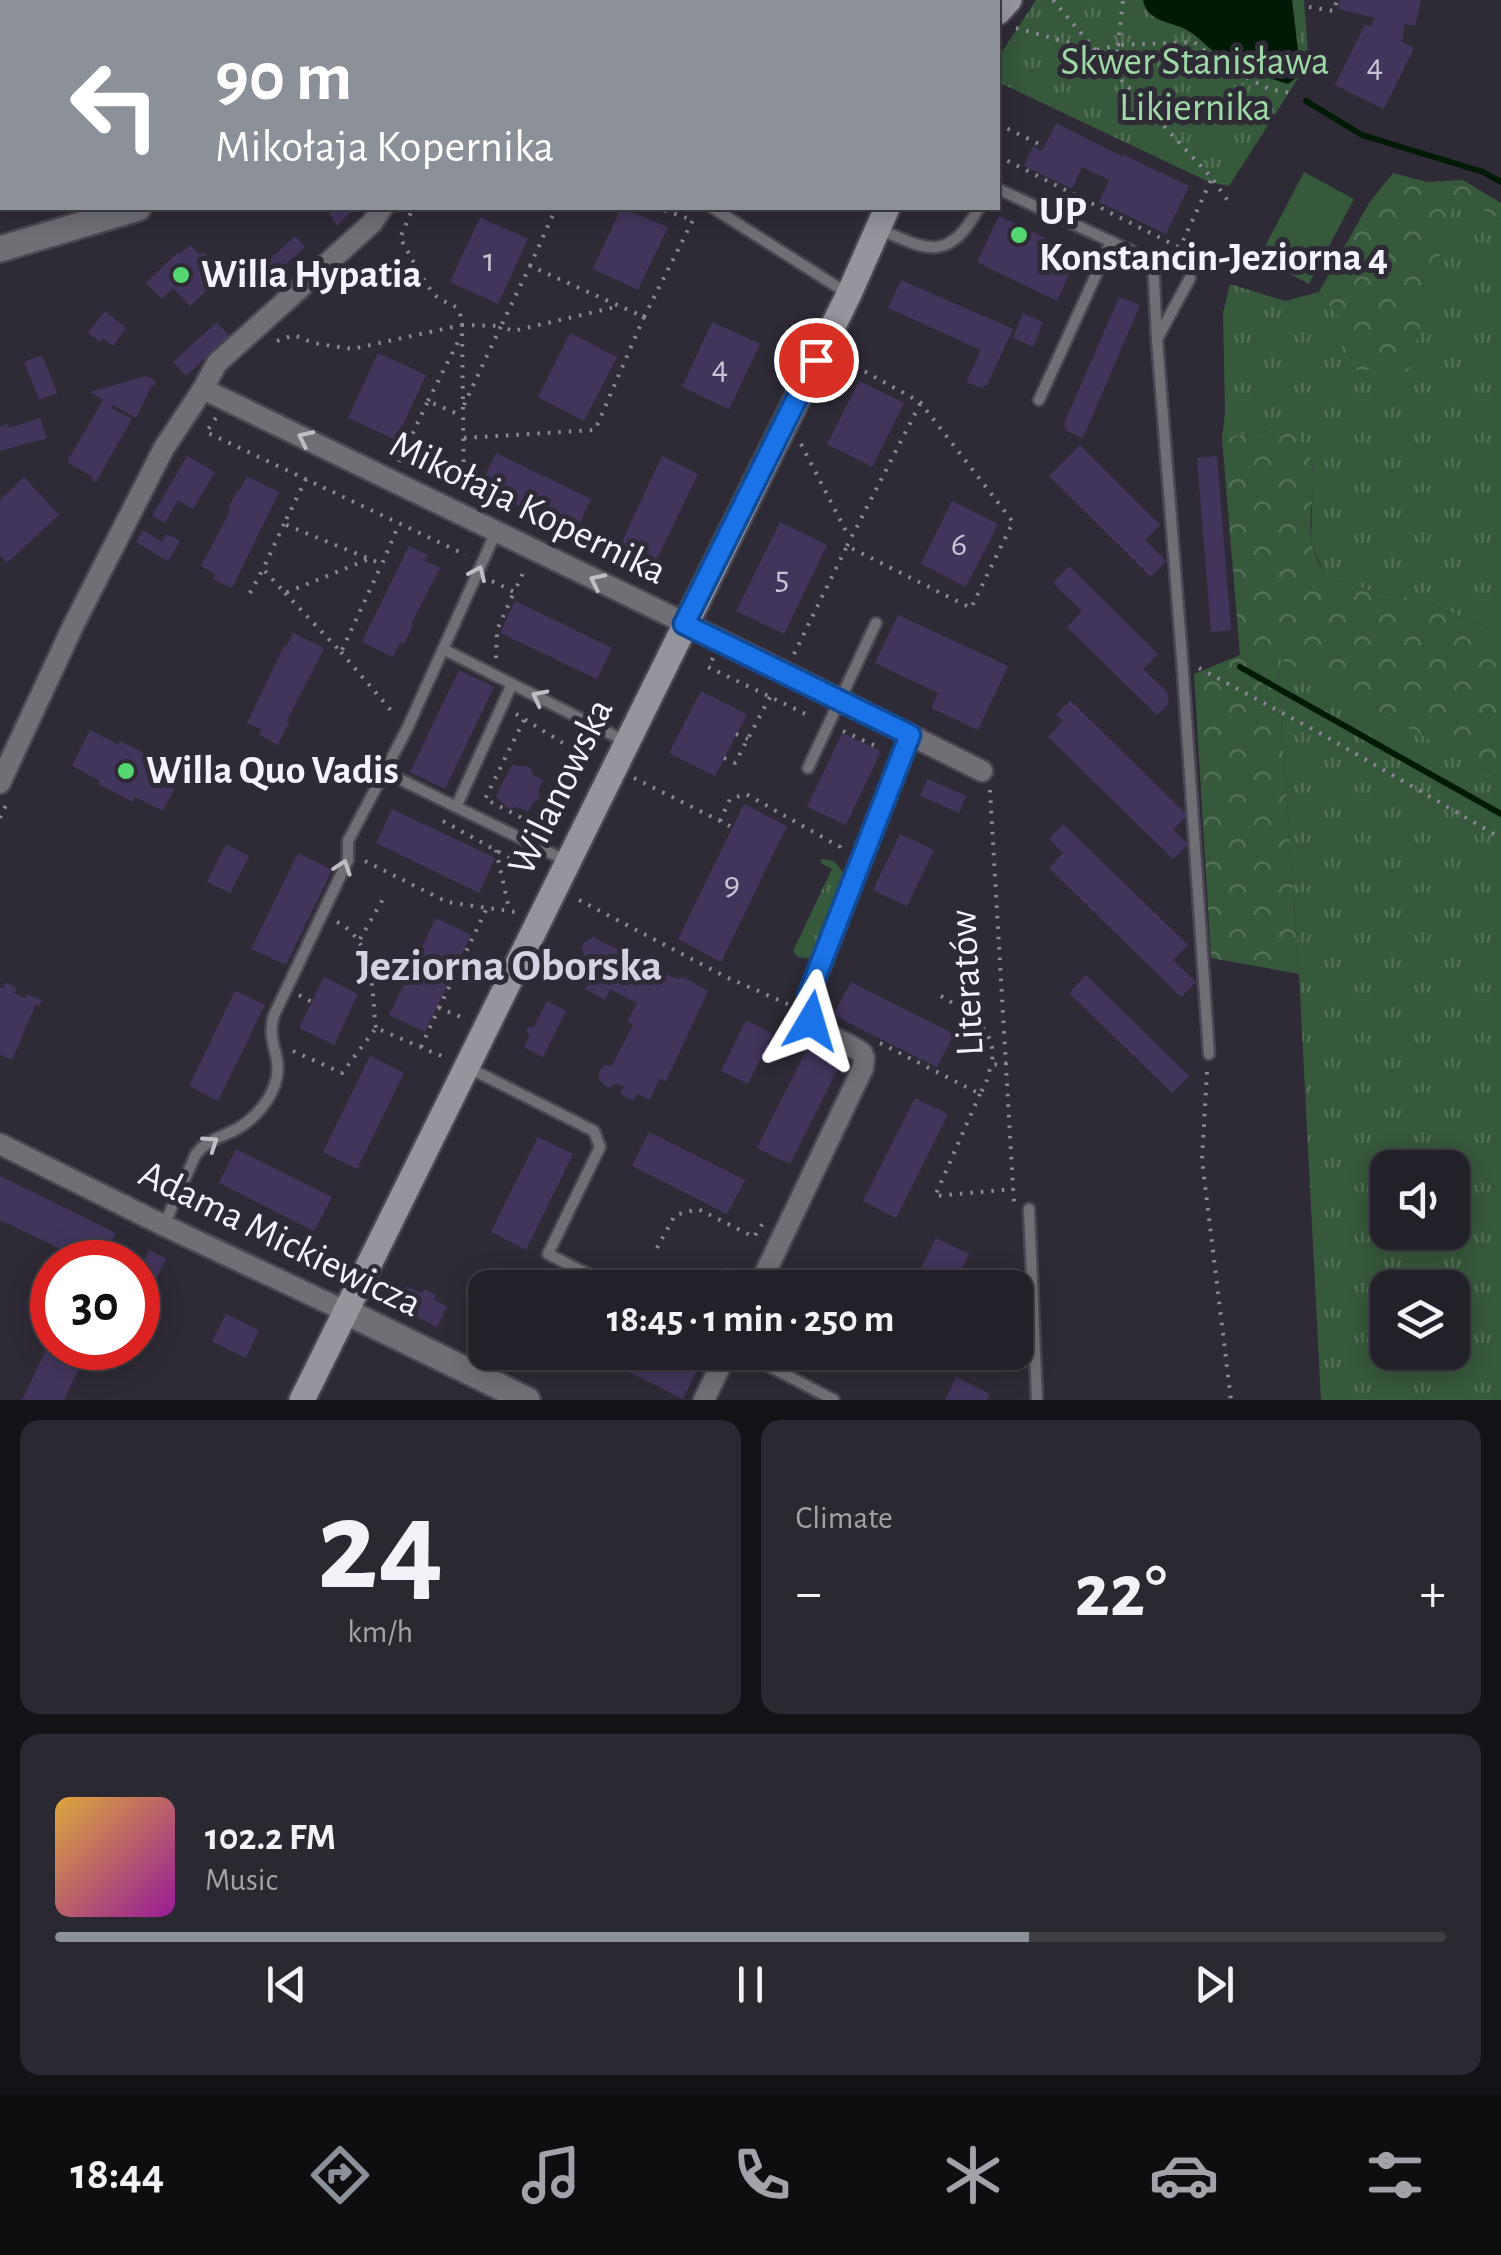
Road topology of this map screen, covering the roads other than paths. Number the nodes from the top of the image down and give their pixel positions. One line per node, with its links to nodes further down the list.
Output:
1 (1010, 0): 2 (main road)
2 (1004, 19)
3 (1000, 189): 9 (lane)
4 (131, 210): 10 (street)
5 (381, 210): 14 (street)
6 (715, 210): 12 (lane)
7 (979, 210): 8 (lane)
8 (883, 218): 12 (main road, Wilanowska)
9 (1111, 242): 13 (lane); 15 (lane)
10 (0, 249)
11 (1190, 278): 13 (lane)
12 (848, 294): 18 (main road, Wilanowska)
13 (1156, 340): 30 (lane)
14 (204, 389): 16 (street, Mikołaja Kopernika, one-way to 14); 27 (street)
15 (1039, 400)
16 (496, 532): 18 (street, Mikołaja Kopernika, one-way to 16); 19 (lane, one-way to 16)
17 (876, 623): 21 (lane)
18 (684, 624): 21 (street, Mikołaja Kopernika); 23 (main road, Wilanowska)
19 (443, 649): 20 (lane); 25 (lane)
20 (510, 688): 23 (lane, one-way to 20); 28 (lane)
21 (839, 699): 22 (street, Mikołaja Kopernika); 24 (lane)
22 (910, 735): 26 (street, Mikołaja Kopernika); 36 (street)
23 (626, 742): 29 (main road, Wilanowska)
24 (808, 768)
25 (385, 772): 28 (lane); 34 (lane, one-way to 25)
26 (982, 772)
27 (0, 783)
28 (457, 805): 29 (lane)
29 (567, 861): 31 (main road, Wilanowska)
30 (1208, 1054)
31 (457, 1063): 35 (lane); 37 (main road, Wilanowska)
32 (0, 1144): 34 (street, Adama Mickiewicza)
33 (1029, 1208): 44 (lane)
34 (163, 1226): 37 (street, Adama Mickiewicza)
35 (580, 1270)
36 (767, 1270)
37 (344, 1311): 40 (main road, Wilanowska); 41 (street, Adama Mickiewicza)
38 (718, 1370): 42 (street)
39 (776, 1370): 43 (lane)
40 (302, 1400)
41 (527, 1400)
42 (704, 1400)
43 (834, 1400)
44 (1037, 1400)

